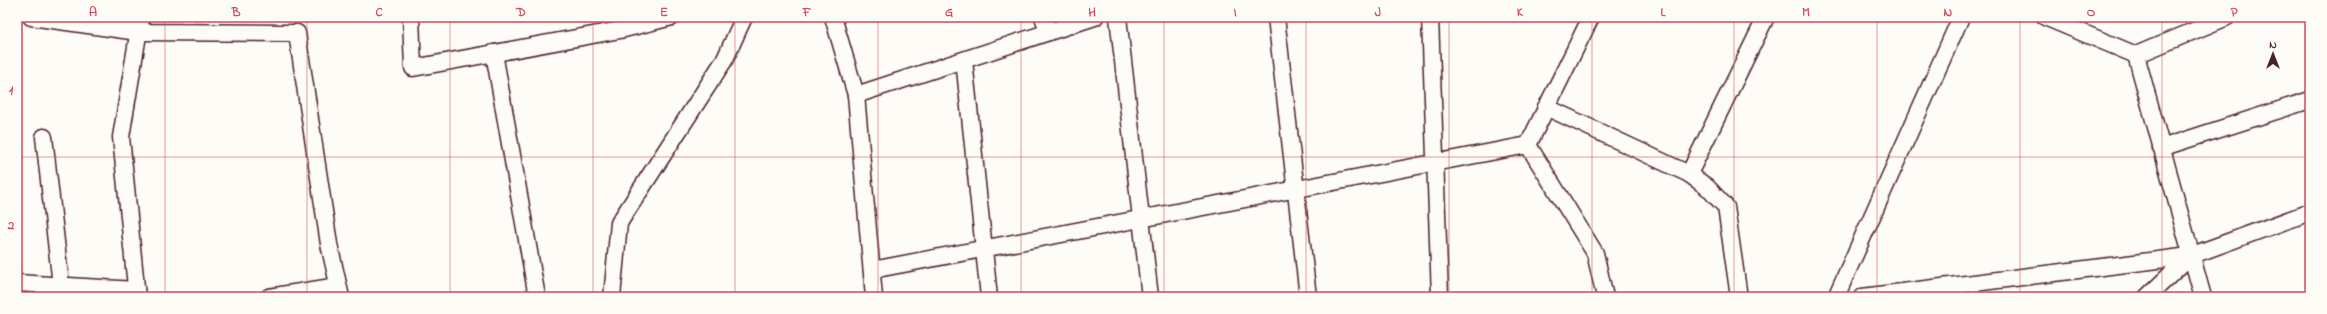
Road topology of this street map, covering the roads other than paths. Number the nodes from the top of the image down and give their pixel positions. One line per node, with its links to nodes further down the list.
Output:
1 (31, 17): 16 (street)
2 (411, 17): 18 (street)
3 (672, 17): 18 (street)
4 (744, 17): 41 (street)
5 (833, 17): 21 (street)
6 (1044, 17): 17 (street)
7 (1095, 17): 17 (street)
8 (1118, 17): 31 (street)
9 (1276, 17): 29 (street)
10 (1430, 17): 27 (street)
11 (1591, 17): 23 (street)
12 (1766, 17): 28 (street)
13 (1961, 17): 49 (street)
14 (2045, 17): 19 (street)
15 (2227, 17): 19 (street)
16 (140, 25): 37 (street); 38 (street)
17 (1049, 32): 20 (street)
18 (494, 53): 40 (street)
19 (2136, 55): 26 (street)
20 (964, 60): 21 (street); 32 (street)
21 (856, 95): 34 (street)
22 (2310, 100): 26 (street)
23 (1546, 108): 25 (street); 28 (street)
24 (44, 137): 36 (street)
25 (1528, 145): 27 (street); 47 (street)
26 (2161, 148): 33 (street)
27 (1435, 163): 29 (street); 46 (street)
28 (1689, 174): 48 (street)
29 (1296, 189): 31 (street); 45 (street)
30 (2310, 212): 33 (street)
31 (1141, 219): 32 (street); 44 (street)
32 (984, 249): 34 (street); 43 (street)
33 (2190, 256): 50 (street); 51 (street); 52 (street)
34 (872, 270): 42 (street)
35 (17, 283): 36 (street)
36 (61, 285): 38 (street)
37 (340, 292): 39 (street)
38 (136, 294)
39 (269, 297)
40 (537, 297)
41 (612, 297)
42 (874, 297)
43 (989, 297)
44 (1150, 297)
45 (1308, 297)
46 (1440, 297)
47 (1605, 297)
48 (1739, 297)
49 (1836, 297)
50 (1862, 297)
51 (2147, 297)
52 (2203, 297)

